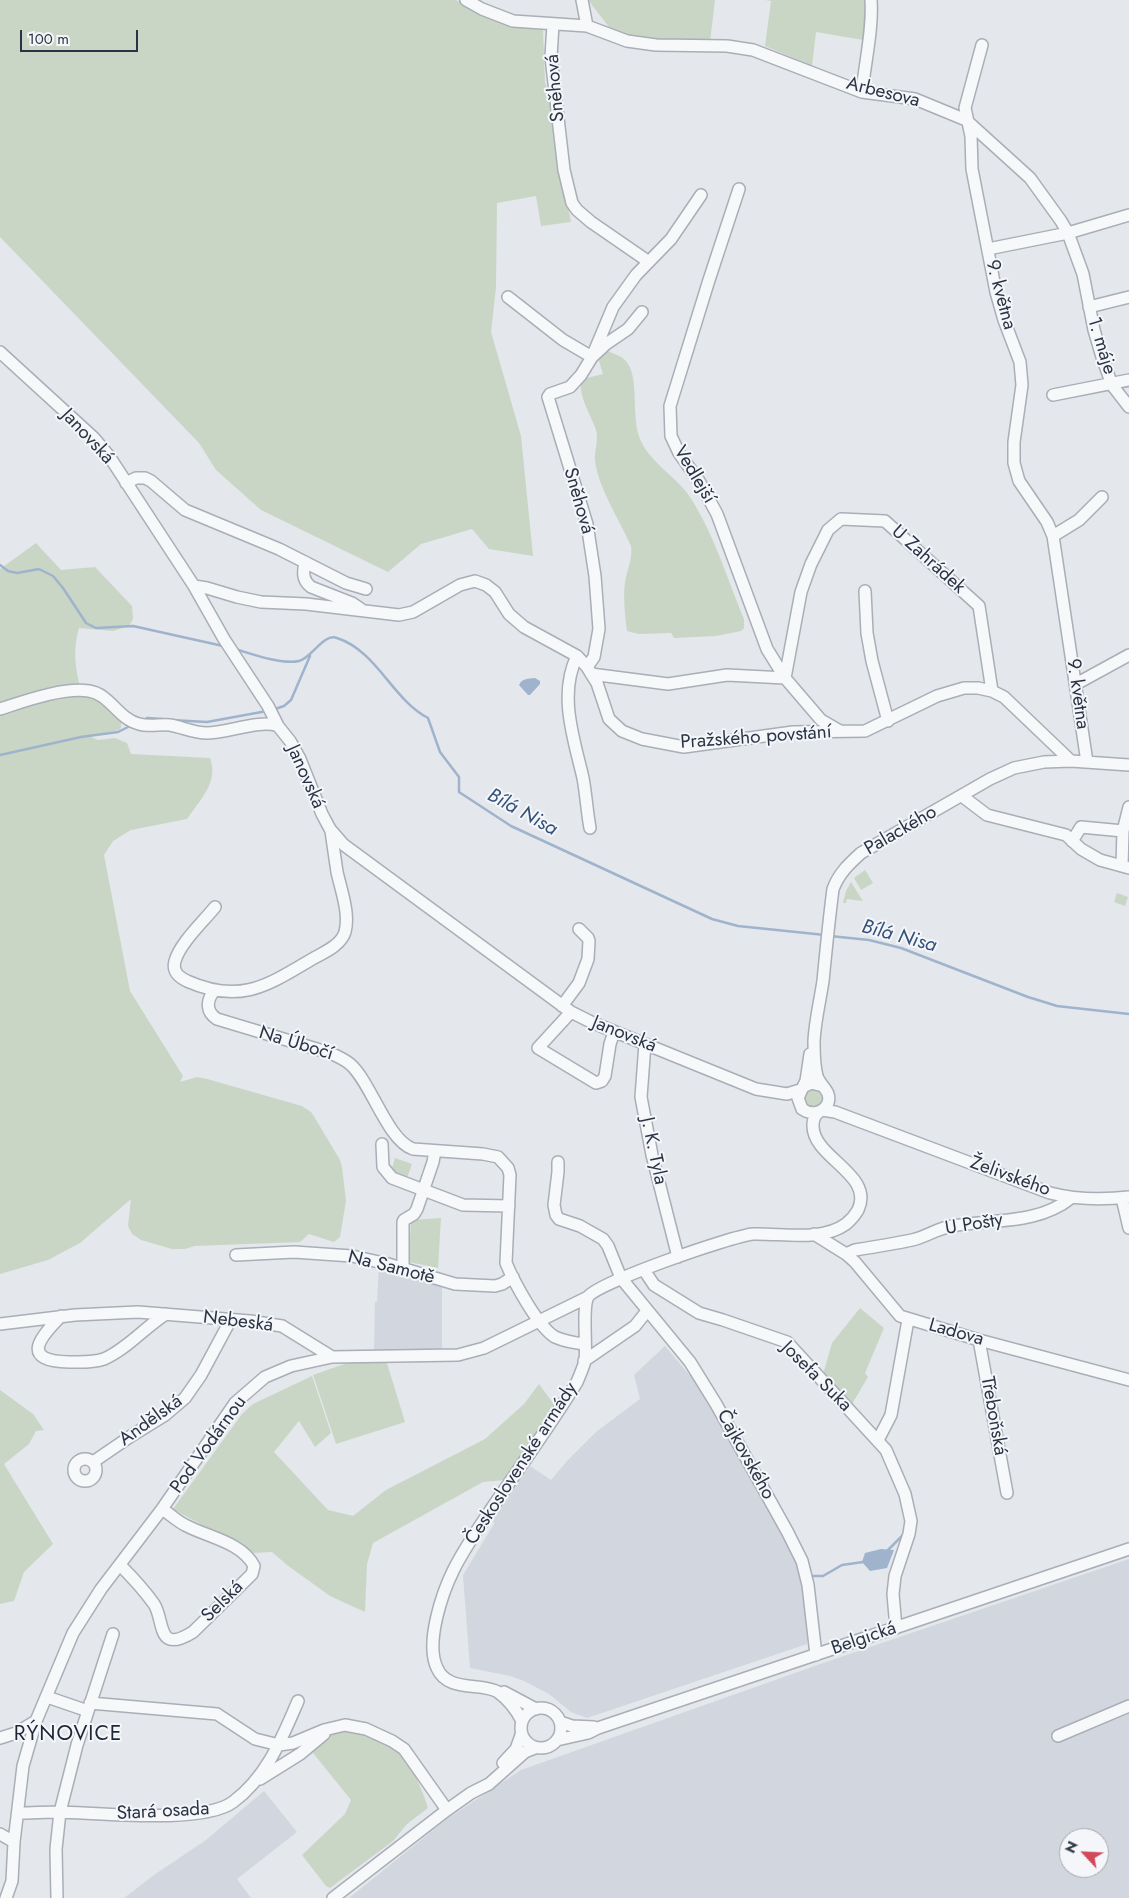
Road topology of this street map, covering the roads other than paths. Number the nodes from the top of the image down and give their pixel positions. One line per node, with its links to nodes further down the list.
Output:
1 (466, 0): 4 (street, Arbesova)
2 (582, 0): 5 (street)
3 (870, 0): 7 (street)
4 (553, 24): 5 (street, Arbesova); 14 (street, Sněhová)
5 (587, 26): 7 (street, Arbesova)
6 (982, 45): 8 (street, 9. května)
7 (862, 92): 8 (street, Arbesova)
8 (966, 120): 12 (street, Arbesova); 13 (street, 9. května)
9 (739, 189): 36 (street, Vedlejší)
10 (701, 195): 14 (street, Sněhová)
11 (1129, 215): 12 (street)
12 (1068, 233): 13 (street); 17 (street, 1. máje)
13 (988, 249): 27 (street, 9. května)
14 (649, 262): 20 (street, Sněhová)
15 (508, 297): 20 (street)
16 (1129, 297): 17 (street, 1. máje)
17 (1089, 307): 22 (street, 1. máje)
18 (642, 312): 20 (street, Sněhová)
19 (0, 352): 25 (street, Janovská)
20 (592, 356): 35 (street, Sněhová)
21 (1129, 380): 22 (street, 1. máje)
22 (1112, 384): 23 (street, 1. máje); 24 (street, 1. máje)
23 (1053, 395)
24 (1129, 407)
25 (126, 483): 28 (street); 29 (street, Janovská)
26 (1102, 497): 27 (street)
27 (1054, 536): 37 (street, 9. května)
28 (305, 562): 30 (street); 32 (street, Pražského povstání)
29 (194, 586): 32 (street, Pražského povstání); 41 (street, Janovská)
30 (366, 589)
31 (865, 591): 40 (street)
32 (364, 612): 34 (street, Pražského povstání)
33 (1129, 655): 37 (street)
34 (577, 656): 35 (street, Pražského povstání); 48 (street)
35 (589, 671): 36 (street); 42 (street, Pražského povstání)
36 (785, 678): 38 (street, U Zahrádek); 42 (street, Vedlejší)
37 (1076, 684): 44 (street, 9. května)
38 (992, 691): 40 (street, Pražského povstání); 43 (street, Pražského povstání)
39 (0, 709): 41 (street)
40 (888, 720): 42 (street, Pražského povstání)
41 (276, 722): 49 (street, Janovská)
42 (841, 732)
43 (1071, 761): 44 (street, Palackého); 46 (street, Palackého)
44 (1086, 762): 45 (street, Palackého)
45 (1129, 765)
46 (962, 796): 51 (street); 58 (street, Palackého)
47 (1129, 807): 50 (street)
48 (590, 828)
49 (330, 829): 55 (street); 56 (street, Janovská)
50 (1123, 831): 51 (street); 52 (street)
51 (1072, 840): 52 (street)
52 (1126, 867)
53 (215, 907): 55 (street)
54 (580, 929): 56 (street)
55 (214, 991): 67 (street, Na Úbočí)
56 (566, 1009): 57 (street, Janovská); 57 (street)
57 (614, 1032): 59 (street, Janovská)
58 (814, 1040): 61 (street, Palackého); 62 (street, Palackého)
59 (645, 1044): 60 (street, Janovská); 78 (street, J. K. Tyla)
60 (724, 1076): 61 (street, Janovská); 63 (street, Janovská)
61 (802, 1088): 62 (street); 63 (street)
62 (826, 1091): 64 (street); 65 (street, Želivského)
63 (802, 1107): 64 (street); 68 (street)
64 (821, 1111): 65 (street, Želivského); 68 (street)
65 (895, 1134): 72 (street, Želivského)
66 (382, 1144): 70 (street)
67 (435, 1151): 70 (street); 73 (street, Na Úbočí)
68 (829, 1154): 75 (street)
69 (558, 1167): 82 (street, Čajkovského)
70 (424, 1190): 73 (street); 79 (street)
71 (1125, 1197): 72 (street, Želivského); 74 (street)
72 (1071, 1198): 76 (street, U Pošty)
73 (509, 1206): 81 (street, Na Úbočí)
74 (1129, 1228)
75 (814, 1234): 76 (street, Ladova); 78 (street)
76 (846, 1254): 89 (street, Ladova)
77 (236, 1255): 79 (street, Na Samotě)
78 (678, 1257): 80 (street)
79 (403, 1269): 81 (street, Na Samotě)
80 (644, 1270): 82 (street); 83 (street, Josefa Suka)
81 (513, 1277): 91 (street, Na Úbočí)
82 (621, 1278): 84 (street, Čajkovského); 85 (street)
83 (654, 1285): 84 (street); 98 (street, Josefa Suka)
84 (635, 1294): 86 (street, Čajkovského)
85 (588, 1297): 91 (street, Pod Vodárnou); 94 (street, Československé armády)
86 (647, 1311): 96 (street); 106 (street, Čajkovského)
87 (166, 1314): 88 (street, Nebeská); 88 (street); 90 (street, Nebeská)
88 (61, 1316): 92 (street, Nebeská)
89 (908, 1320): 93 (street, Ladova); 98 (street)
90 (230, 1321): 95 (street, Nebeská); 99 (street, Andělská)
91 (539, 1322): 94 (street); 95 (street, Pod Vodárnou)
92 (0, 1324)
93 (979, 1340): 97 (street, Ladova); 100 (street, Třeboňská)
94 (585, 1344): 96 (street, Československé armády)
95 (332, 1357): 101 (street, Pod Vodárnou)
96 (584, 1361): 107 (street, Československé armády)
97 (1129, 1380)
98 (878, 1440): 104 (street, Josefa Suka)
99 (93, 1462)
100 (1006, 1493)
101 (162, 1509): 103 (street, Pod Vodárnou); 103 (street, Selská)
102 (1129, 1549): 104 (street, Belgická)
103 (120, 1565): 108 (street, Pod Vodárnou)
104 (896, 1628): 106 (street, Belgická)
105 (113, 1634): 111 (street)
106 (816, 1655): 117 (street, Belgická)
107 (497, 1692): 112 (street); 114 (street)
108 (47, 1697): 111 (street); 113 (street, Pod Vodárnou)
109 (298, 1700): 121 (street, Stará osada)
110 (1129, 1706): 119 (street)
111 (89, 1707): 121 (street); 127 (street)
112 (536, 1709): 114 (street); 115 (street)
113 (36, 1721): 120 (street); 128 (street, Pod Vodárnou)
114 (522, 1721): 118 (street)
115 (560, 1722): 117 (street, Belgická); 122 (street)
116 (334, 1728): 121 (street); 124 (street, Stará osada); 126 (street)
117 (598, 1728): 122 (street, Belgická)
118 (522, 1735): 123 (street); 125 (street)
119 (1058, 1736)
120 (0, 1738)
121 (279, 1746): 124 (street, Stará osada)
122 (553, 1747): 123 (street)
123 (535, 1748): 125 (street)
124 (256, 1782): 127 (street, Stará osada)
125 (471, 1793): 126 (street)
126 (447, 1810): 133 (street)
127 (60, 1812): 128 (street, Stará osada); 132 (street)
128 (18, 1813): 130 (street, Pod Vodárnou)
129 (0, 1834): 130 (street)
130 (14, 1842): 131 (street, Pod Vodárnou)
131 (6, 1898)
132 (57, 1898)
133 (333, 1898)

